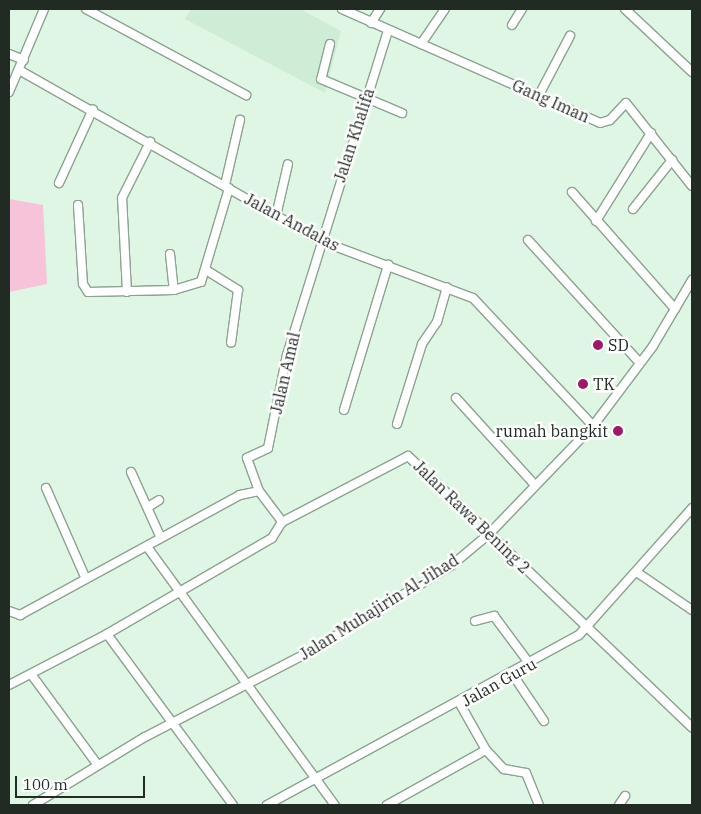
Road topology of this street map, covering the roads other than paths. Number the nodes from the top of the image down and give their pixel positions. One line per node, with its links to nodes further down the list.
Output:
1 (44, 9): 15 (street)
2 (86, 9): 19 (street)
3 (342, 9): 8 (street, Gang Iman)
4 (380, 9): 8 (street)
5 (445, 9): 13 (street)
6 (522, 9): 9 (street)
7 (625, 9): 17 (street)
8 (371, 23): 10 (street, Gang Iman)
9 (512, 25)
10 (388, 30): 13 (street, Gang Iman); 21 (street, Jalan Khalifa)
11 (570, 36): 20 (street)
12 (330, 44): 21 (street)
13 (421, 44): 20 (street, Gang Iman)
14 (9, 54): 15 (street)
15 (24, 60): 16 (street)
16 (19, 70): 18 (street); 22 (street, Jalan Andalas)
17 (692, 72)
18 (9, 92)
19 (246, 95)
20 (539, 95): 25 (street, Gang Iman)
21 (365, 100): 23 (street); 38 (street, Jalan Khalifa)
22 (93, 108): 26 (street, Jalan Andalas); 29 (street)
23 (402, 113)
24 (240, 120): 31 (street)
25 (651, 133): 27 (street, Gang Iman); 36 (street)
26 (150, 142): 31 (street, Jalan Andalas); 45 (street)
27 (672, 160): 30 (street, Gang Iman); 34 (street)
28 (288, 164): 35 (street)
29 (59, 183)
30 (692, 186)
31 (227, 187): 35 (street, Jalan Andalas); 41 (street)
32 (572, 192): 36 (street)
33 (78, 204): 45 (street)
34 (633, 209)
35 (276, 216): 38 (street, Jalan Andalas)
36 (596, 221): 46 (street)
37 (528, 240): 48 (street)
38 (321, 241): 40 (street, Jalan Andalas); 56 (street, Jalan Amal)
39 (170, 254): 44 (street)
40 (388, 265): 43 (street, Jalan Andalas); 50 (street)
41 (206, 270): 44 (street); 47 (street)
42 (692, 280): 46 (street, Jalan Muhajirin Al-Jihad)
43 (447, 287): 51 (street); 52 (street, Jalan Andalas)
44 (174, 290): 45 (street)
45 (127, 292)
46 (675, 310): 48 (street, Jalan Muhajirin Al-Jihad)
47 (231, 343)
48 (640, 363): 52 (street, Jalan Muhajirin Al-Jihad)
49 (456, 398): 54 (street)
50 (344, 410)
51 (398, 424)
52 (593, 426): 54 (street, Jalan Muhajirin Al-Jihad)
53 (131, 472): 58 (street)
54 (535, 485): 61 (street, Jalan Muhajirin Al-Jihad)
55 (46, 488): 65 (street)
56 (258, 491): 60 (street); 62 (street)
57 (159, 500): 58 (street)
58 (148, 506): 62 (street)
59 (692, 508): 64 (street, Jalan Guru)
60 (282, 522): 61 (street, Jalan Rawa Bening 2); 66 (street)
61 (489, 534): 70 (street, Jalan Rawa Bening 2); 75 (street, Jalan Muhajirin Al-Jihad)
62 (161, 538): 63 (street)
63 (148, 548): 65 (street); 66 (street)
64 (638, 573): 67 (street); 70 (street, Jalan Guru)
65 (85, 578): 68 (street)
66 (179, 591): 71 (street); 75 (street)
67 (692, 610)
68 (9, 611)
69 (475, 620): 72 (street)
70 (587, 626): 72 (street, Jalan Guru); 80 (street, Jalan Rawa Bening 2)
71 (107, 634): 74 (street); 79 (street)
72 (529, 664): 73 (street, Jalan Guru)
73 (511, 672): 77 (street, Jalan Guru); 78 (street)
74 (31, 674): 76 (street); 82 (street)
75 (248, 684): 79 (street, Jalan Muhajirin Al-Jihad); 83 (street)
76 (9, 686)
77 (460, 704): 81 (street); 83 (street, Jalan Guru)
78 (544, 721)
79 (173, 723): 82 (street, Jalan Muhajirin Al-Jihad); 86 (street)
80 (692, 727)
81 (486, 750): 89 (street); 90 (street)
82 (98, 764): 85 (street, Jalan Muhajirin Al-Jihad)
83 (315, 777): 87 (street, Jalan Guru); 88 (street)
84 (625, 796): 91 (street)
85 (33, 805)
86 (233, 805)
87 (268, 805)
88 (335, 805)
89 (386, 805)
90 (539, 805)
91 (619, 805)

